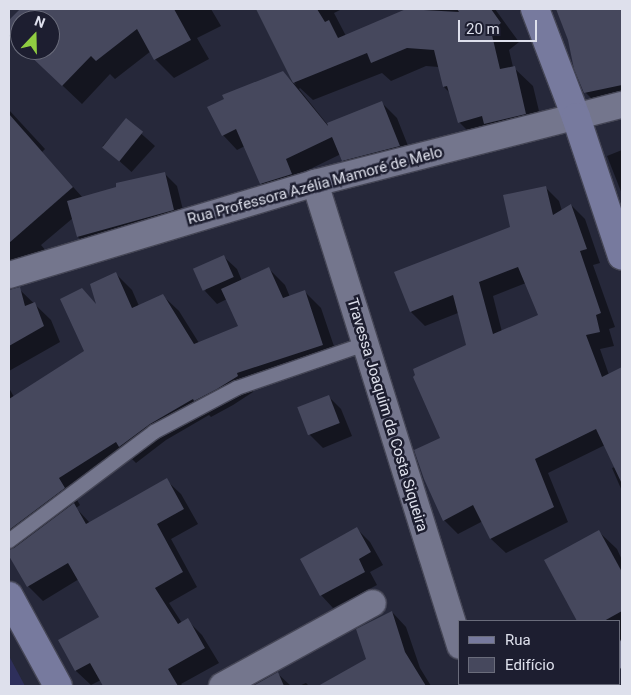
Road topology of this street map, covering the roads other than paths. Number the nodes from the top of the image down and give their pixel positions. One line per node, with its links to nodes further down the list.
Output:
1 (535, 9): 3 (street)
2 (622, 105): 3 (street, Rua Professora Azélia Mamoré de Melo)
3 (576, 117): 4 (street, Rua Professora Azélia Mamoré de Melo); 5 (street)
4 (315, 183): 6 (street, Rua Professora Azélia Mamoré de Melo); 7 (street, Travessa Joaquim da Costa Siqueira)
5 (622, 256)
6 (9, 275)
7 (365, 344): 8 (lane); 11 (street, Travessa Joaquim da Costa Siqueira)
8 (9, 541)
9 (9, 596): 12 (street)
10 (373, 603): 13 (street)
11 (458, 640)
12 (58, 686)
13 (222, 686)

